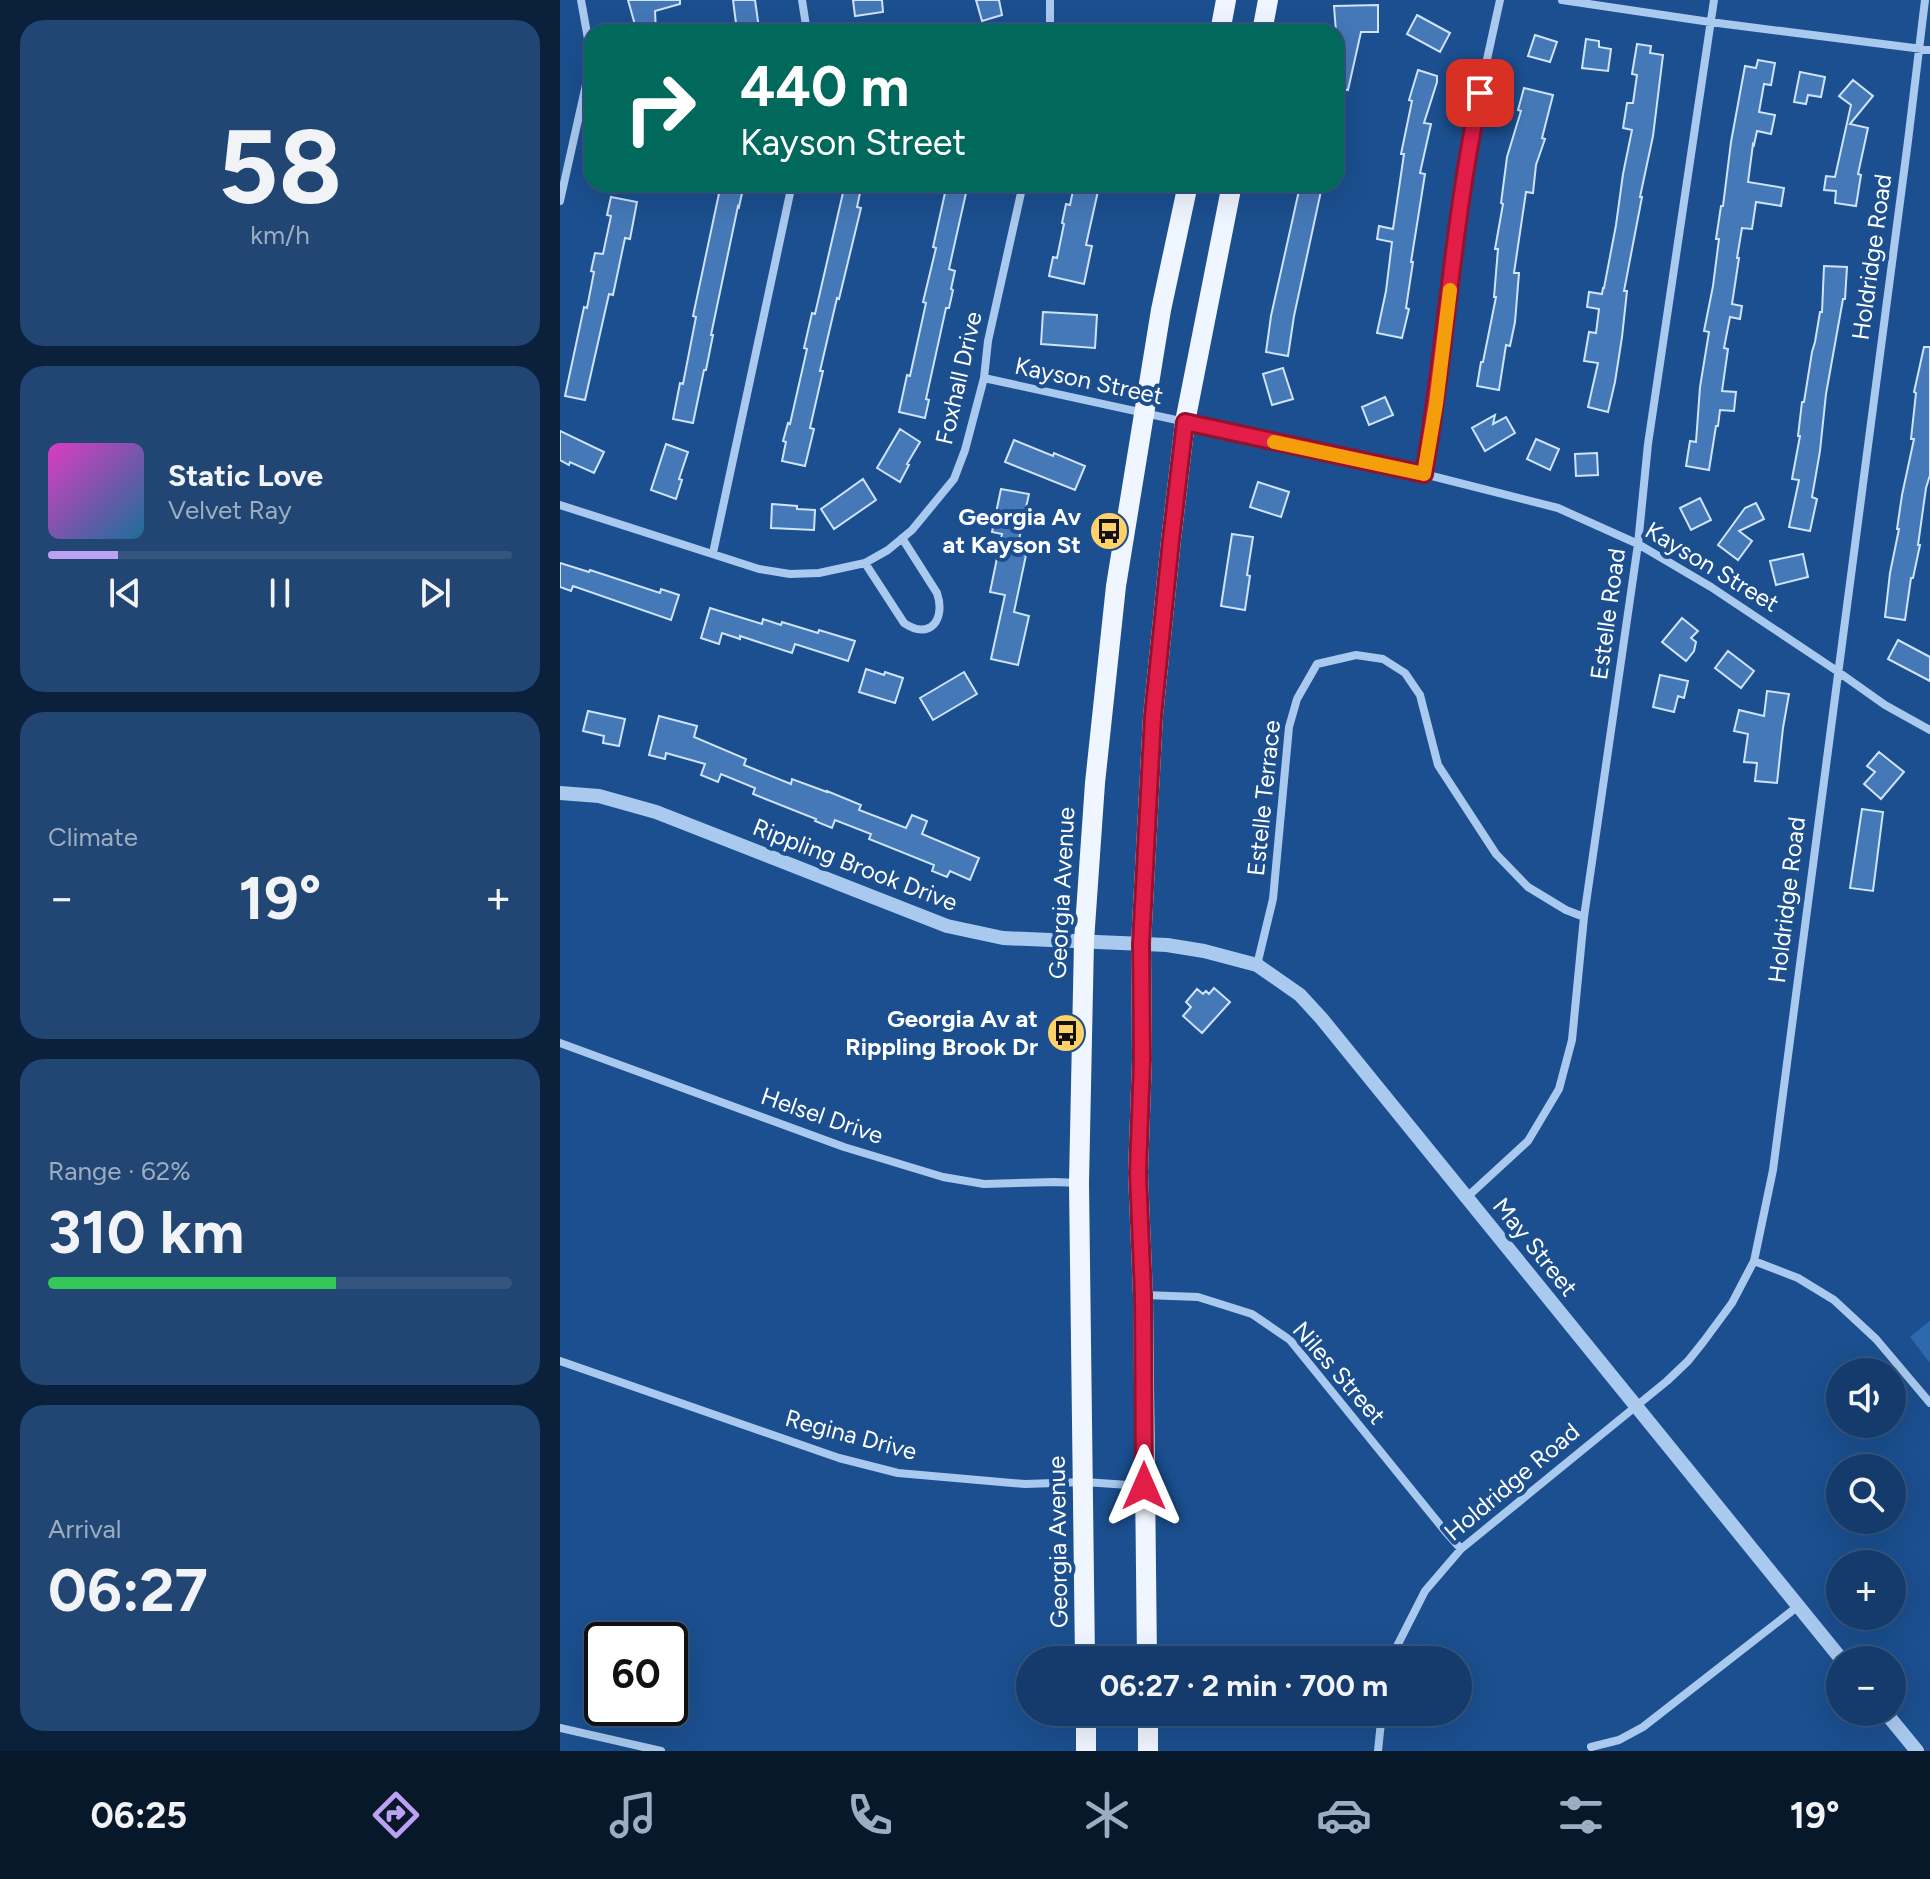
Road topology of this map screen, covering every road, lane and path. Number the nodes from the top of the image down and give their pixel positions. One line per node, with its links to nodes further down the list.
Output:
1 (581, 0): 11 (street)
2 (802, 0): 12 (street)
3 (1050, 0): 13 (street)
4 (1226, 0): 14 (main road)
5 (1268, 0): 15 (main road)
6 (1500, 0): 27 (street)
7 (1562, 0): 10 (street)
8 (1714, 0): 10 (street, Estelle Road)
9 (1925, 0): 16 (street, Holdridge Road)
10 (1710, 22): 16 (street); 30 (street, Estelle Road)
11 (585, 24)
12 (806, 24)
13 (1050, 24)
14 (1222, 24)
15 (1264, 24)
16 (1920, 49): 17 (street); 33 (street, Holdridge Road)
17 (1930, 50)
18 (584, 93): 23 (street)
19 (790, 192): 31 (street)
20 (1021, 192): 24 (street, Foxhall Drive)
21 (1186, 192): 25 (main road, Georgia Avenue)
22 (1230, 192): 26 (main road)
23 (560, 201)
24 (984, 378): 25 (street, Kayson Street); 29 (street, Foxhall Drive)
25 (1143, 412): 26 (street, Kayson Street); 37 (main road, Georgia Avenue)
26 (1185, 422): 27 (street, Kayson Street); 38 (main road)
27 (1424, 474): 30 (street, Kayson Street)
28 (560, 505): 31 (street, Foxhall Drive)
29 (902, 538): 32 (street, Foxhall Drive); 32 (street)
30 (1638, 544): 33 (street, Kayson Street); 36 (street, Estelle Road)
31 (713, 553): 32 (street, Foxhall Drive)
32 (865, 563)
33 (1837, 671): 34 (street, Kayson Street); 43 (street, Holdridge Road)
34 (1930, 730)
35 (560, 793): 37 (street, Rippling Brook Drive)
36 (1584, 917): 39 (street, Estelle Terrace); 42 (street, Estelle Road)
37 (1084, 941): 38 (street, Rippling Brook Drive); 41 (main road, Georgia Avenue)
38 (1141, 944): 39 (street, May Street); 44 (main road)
39 (1257, 965): 42 (street, May Street)
40 (560, 1043): 41 (street, Helsel Drive)
41 (1079, 1183): 48 (main road, Georgia Avenue)
42 (1466, 1198): 47 (street, May Street)
43 (1754, 1261): 46 (street); 47 (street, Holdridge Road)
44 (1143, 1295): 49 (main road); 50 (street, Niles Street)
45 (560, 1361): 48 (street, Regina Drive)
46 (1930, 1403)
47 (1635, 1405): 50 (street, Holdridge Road); 51 (street, May Street)
48 (1084, 1482): 49 (street, Regina Drive); 52 (main road, Georgia Avenue)
49 (1144, 1486): 53 (main road)
50 (1461, 1549): 54 (street, Holdridge Road)
51 (1797, 1607): 55 (street, May Street); 61 (street)
52 (1085, 1646)
53 (1147, 1646)
54 (1397, 1646)
55 (1830, 1646)
56 (1086, 1726): 63 (main road)
57 (1148, 1726): 64 (main road)
58 (1381, 1726): 65 (street)
59 (1896, 1726): 66 (street)
60 (560, 1728): 62 (street)
61 (1591, 1747)
62 (661, 1751)
63 (1086, 1751)
64 (1148, 1751)
65 (1378, 1751)
66 (1917, 1751)

